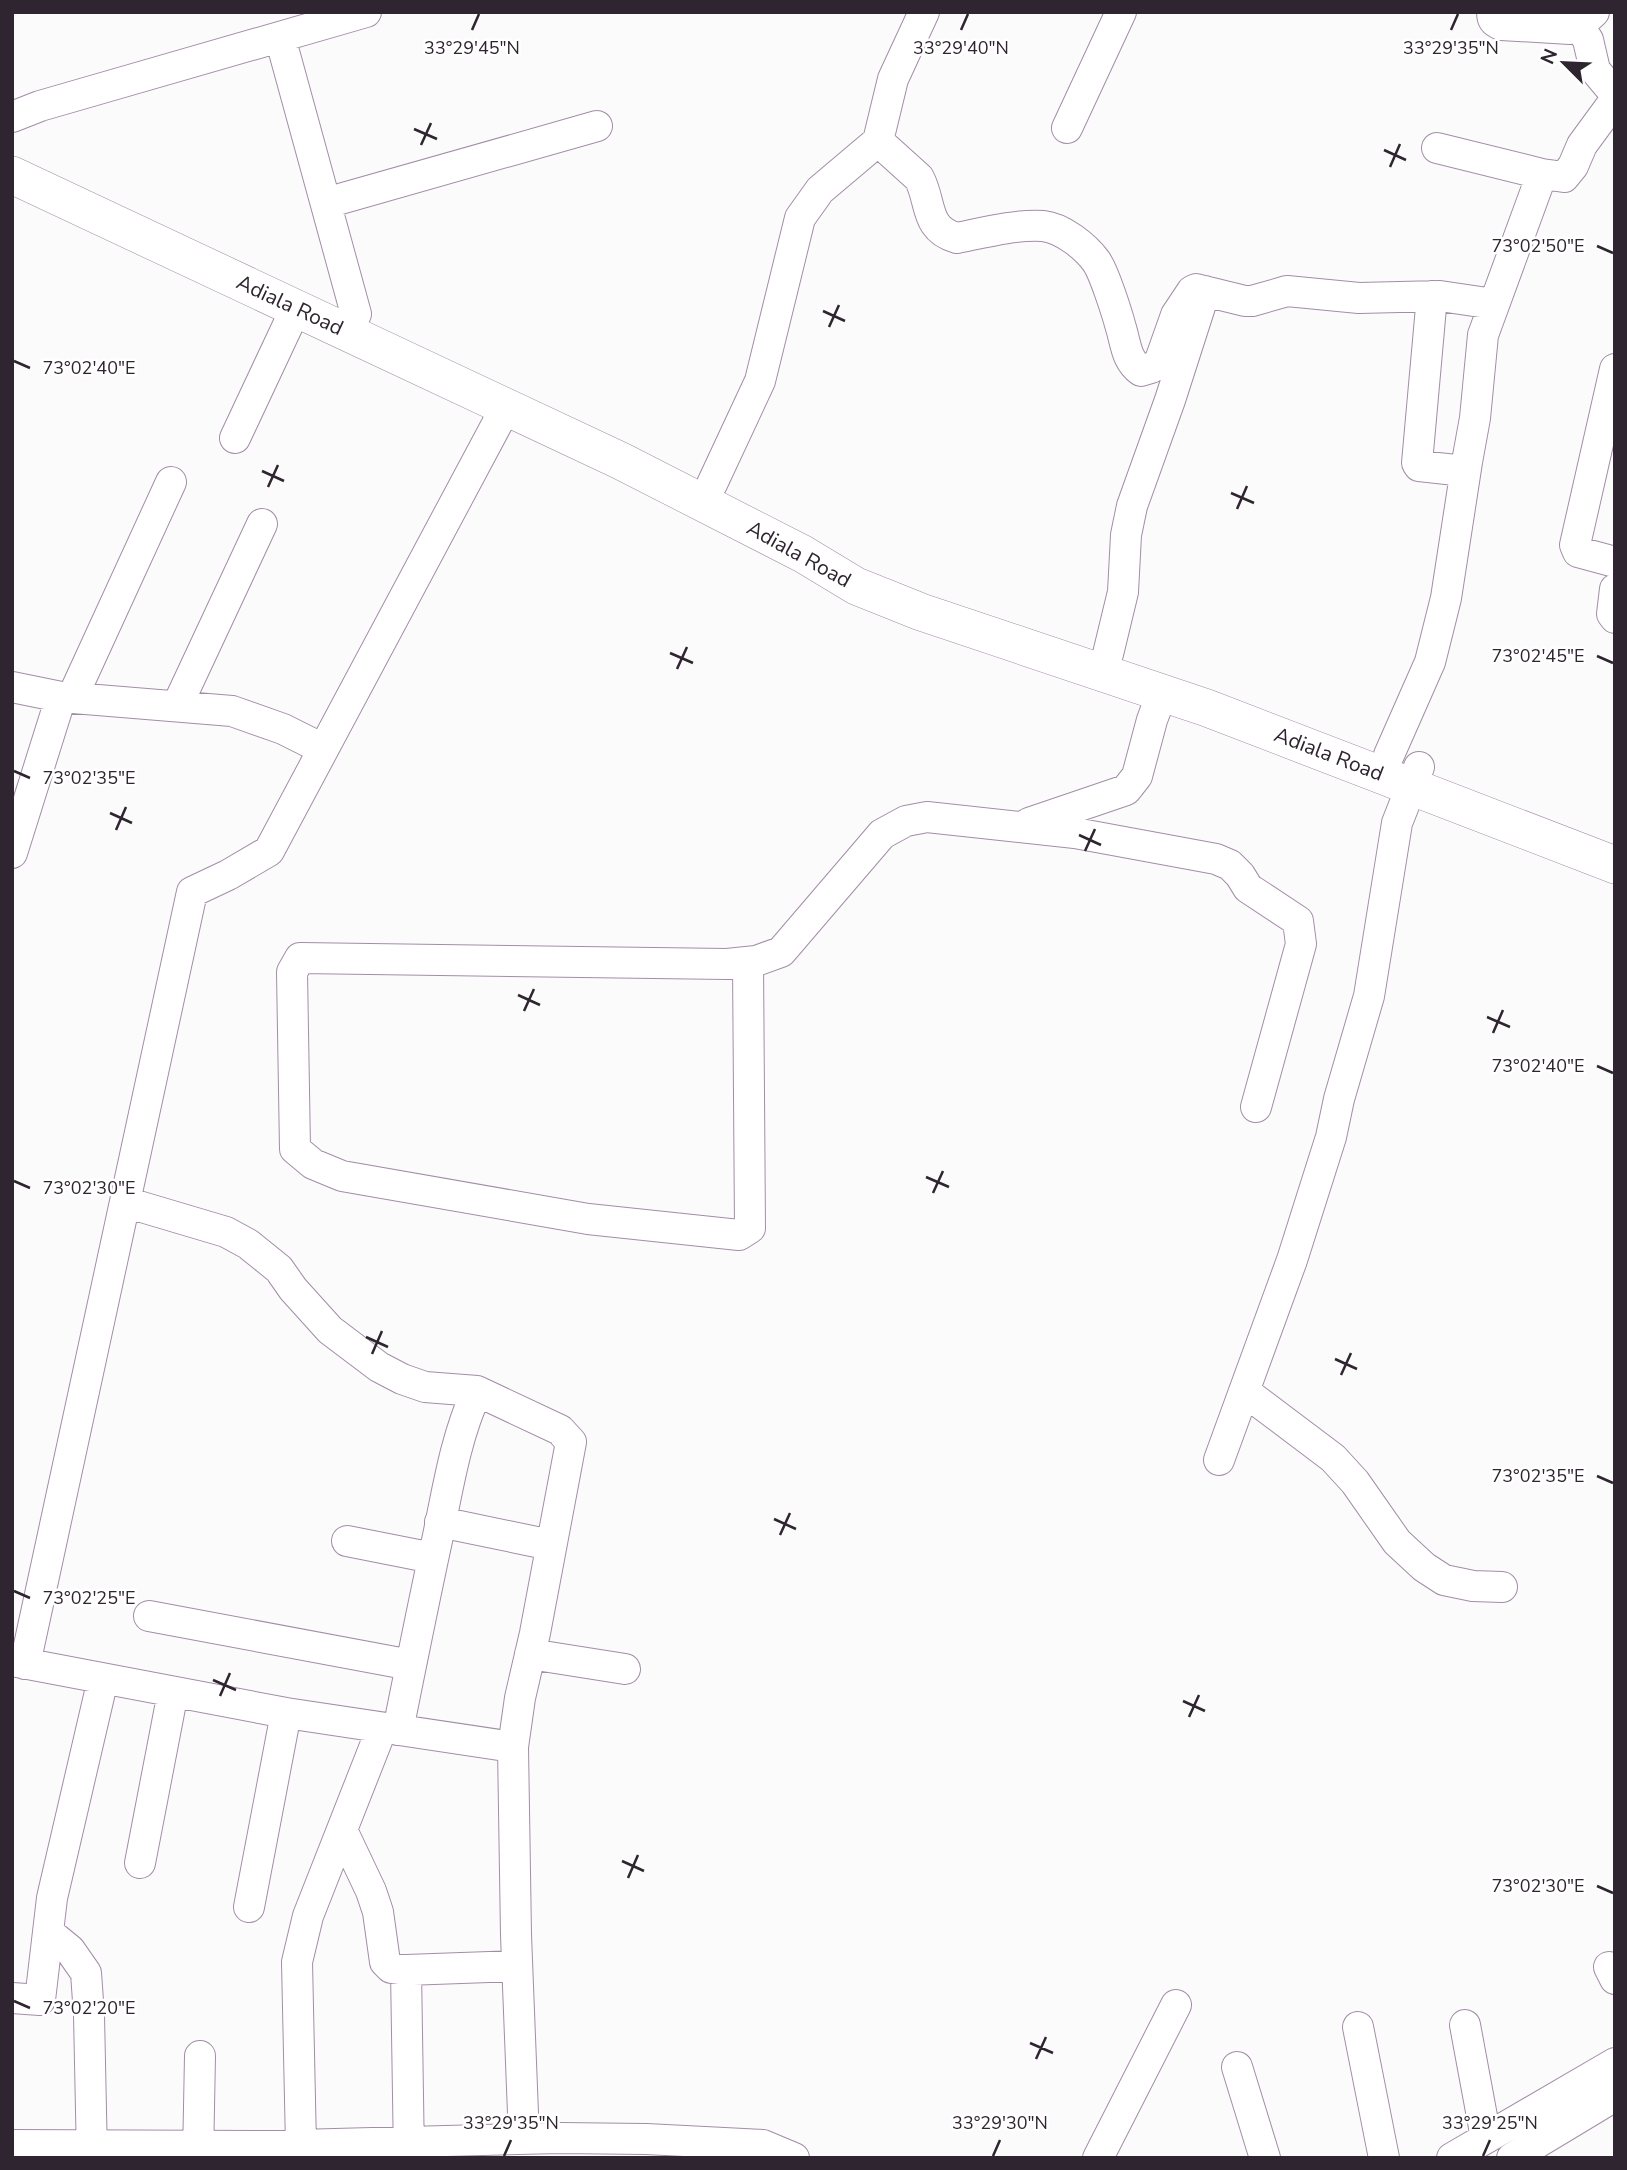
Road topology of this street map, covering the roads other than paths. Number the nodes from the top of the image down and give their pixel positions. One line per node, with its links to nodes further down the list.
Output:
1 (366, 12): 6 (street)
2 (924, 12): 12 (street)
3 (1121, 12): 11 (street)
4 (1492, 12): 5 (street)
5 (1587, 19): 7 (street)
6 (281, 37): 9 (street); 17 (street)
7 (1615, 94)
8 (1615, 100): 15 (street)
9 (12, 117)
10 (597, 126): 17 (street)
11 (1067, 128)
12 (878, 141): 18 (street); 28 (street)
13 (1437, 148): 15 (street)
14 (12, 163): 22 (main road, Adiala Road)
15 (1542, 174): 20 (street)
16 (12, 175): 21 (main road, Adiala Road)
17 (326, 203): 22 (street)
18 (1205, 291): 19 (street); 33 (street)
19 (1432, 296): 20 (street); 26 (street)
20 (1494, 304): 26 (street)
21 (296, 308): 24 (main road, Adiala Road); 25 (street)
22 (356, 314): 28 (main road, Adiala Road)
23 (1615, 369): 30 (street)
24 (506, 407): 35 (main road, Adiala Road); 38 (street)
25 (235, 438)
26 (1465, 471): 39 (street)
27 (171, 482): 36 (street)
28 (712, 484): 33 (main road, Adiala Road)
29 (262, 524): 37 (street)
30 (1615, 562)
31 (1615, 589): 32 (street)
32 (1615, 618)
33 (1108, 653): 39 (main road, Adiala Road)
34 (12, 687): 36 (street)
35 (1162, 693): 39 (main road, Adiala Road); 40 (street)
36 (67, 697): 37 (street); 42 (street)
37 (177, 706): 38 (street)
38 (323, 750): 46 (street)
39 (1407, 769): 41 (main road, Adiala Road); 43 (main road, Adiala Road); 48 (street)
40 (1018, 827): 44 (street); 45 (street)
41 (1615, 843)
42 (12, 853)
43 (1615, 865)
44 (748, 962): 44 (street)
45 (1256, 1107)
46 (125, 1202): 47 (street); 57 (street)
47 (477, 1391): 50 (street); 52 (street)
48 (1244, 1391): 49 (street); 54 (street)
49 (1219, 1460)
50 (440, 1522): 52 (street); 53 (street)
51 (347, 1541): 53 (street)
52 (551, 1545): 56 (street)
53 (433, 1558): 58 (street)
54 (1502, 1587)
55 (149, 1616): 58 (street)
56 (530, 1654): 59 (street); 64 (street)
57 (18, 1663): 60 (street)
58 (411, 1665): 63 (street)
59 (625, 1669)
60 (103, 1679): 61 (street); 68 (street)
61 (173, 1692): 62 (street); 66 (street)
62 (286, 1713): 63 (street); 67 (street)
63 (390, 1729): 64 (street); 65 (street)
64 (513, 1747): 69 (street)
65 (342, 1830): 70 (street); 82 (street)
66 (140, 1863)
67 (249, 1907)
68 (48, 1931): 71 (street); 84 (street)
69 (517, 1966): 70 (street); 80 (street)
70 (406, 1970): 83 (street)
71 (12, 1998)
72 (1175, 2005): 88 (street)
73 (1465, 2025): 79 (street)
74 (1358, 2027): 89 (street)
75 (200, 2056): 85 (street)
76 (1615, 2063): 79 (street)
77 (1237, 2067): 86 (street)
78 (1615, 2096): 91 (street)
79 (1486, 2138): 90 (street)
80 (524, 2139): 83 (street); 87 (street)
81 (12, 2145): 84 (street)
82 (302, 2145): 83 (street); 85 (street)
83 (409, 2150)
84 (91, 2152): 85 (street)
85 (198, 2152)
86 (1264, 2157)
87 (794, 2158)
88 (1098, 2158)
89 (1384, 2158)
90 (1452, 2158)
91 (1512, 2158)

